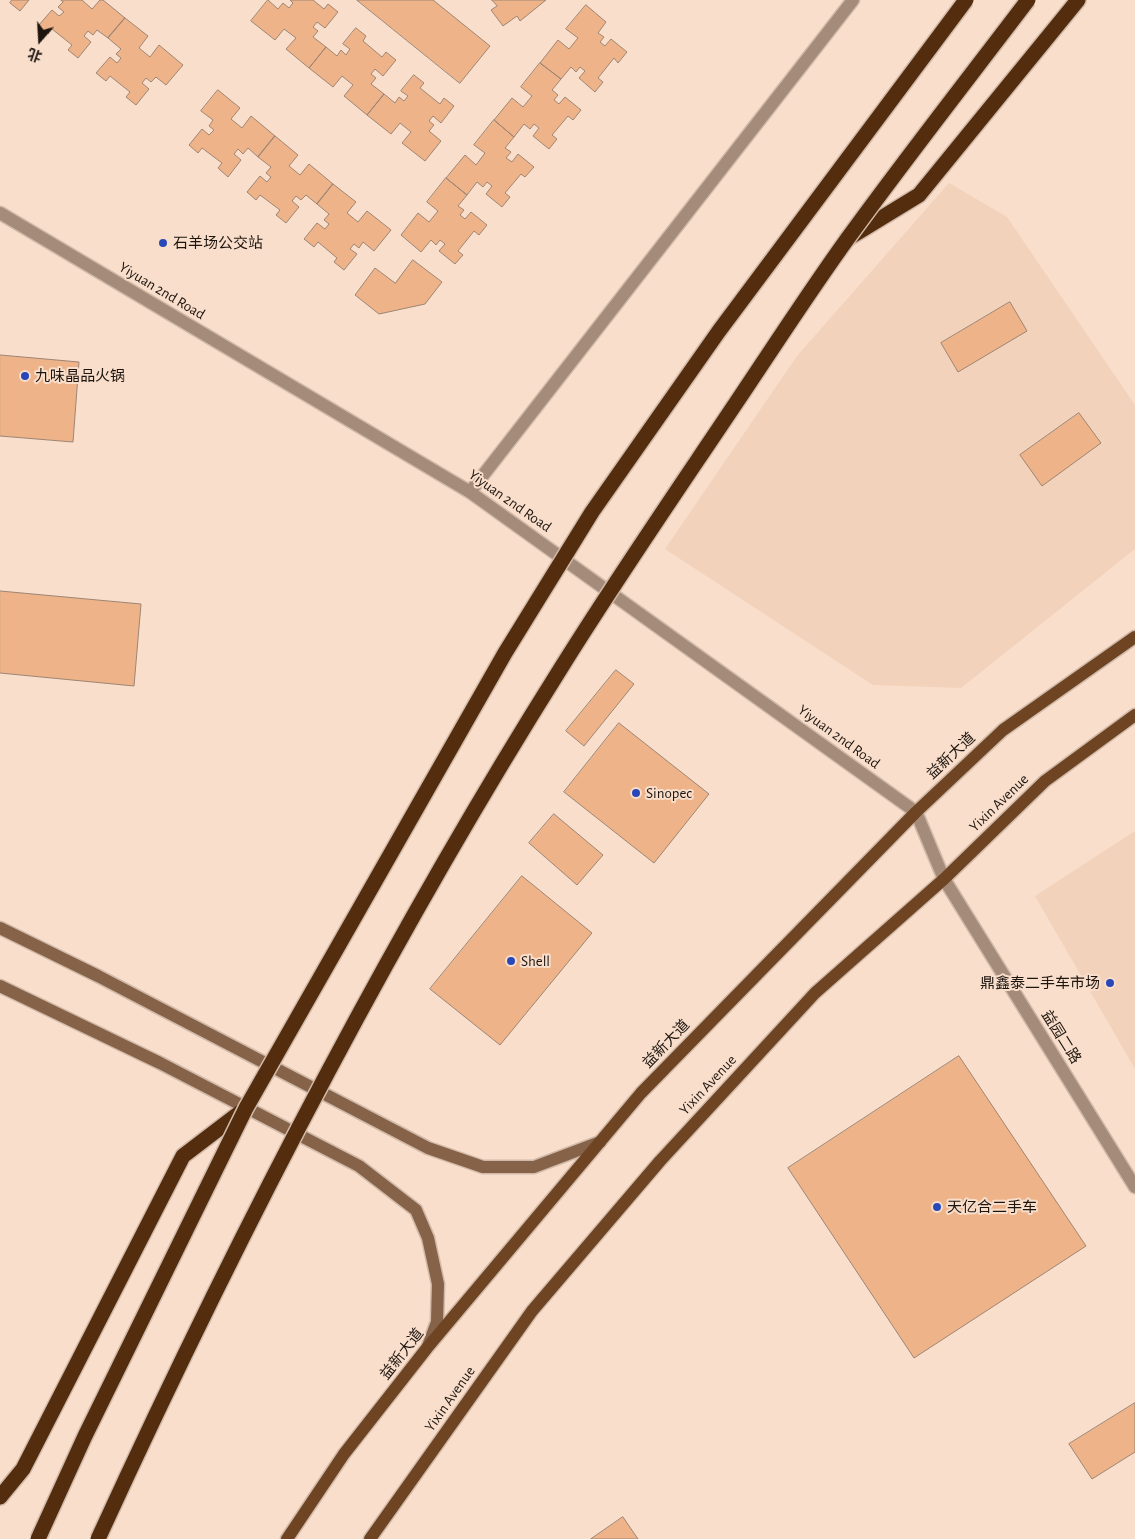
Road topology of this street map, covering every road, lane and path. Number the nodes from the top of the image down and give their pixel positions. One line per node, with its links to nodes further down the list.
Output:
1 (853, 0): 7 (street)
2 (966, 0): 14 (highway, bridge)
3 (1028, 0): 6 (highway, bridge)
4 (1078, 0): 6 (highway)
5 (0, 214): 7 (street, Yiyuan 2nd Road)
6 (847, 239): 20 (highway, bridge)
7 (470, 492): 10 (street, Yiyuan 2nd Road)
8 (1135, 637): 10 (main road, 益新大道)
9 (1135, 714): 11 (main road, Yixin Avenue)
10 (916, 812): 11 (street); 15 (main road, 益新大道)
11 (944, 879): 16 (street, 益园二路); 22 (main road, Yixin Avenue)
12 (0, 928): 15 (main road)
13 (0, 986): 17 (main road)
14 (246, 1108): 18 (highway); 19 (highway, bridge)
15 (600, 1142): 17 (main road, 益新大道)
16 (1135, 1187)
17 (427, 1348): 21 (main road, 益新大道)
18 (0, 1497)
19 (38, 1539)
20 (98, 1539)
21 (287, 1539)
22 (370, 1539)

